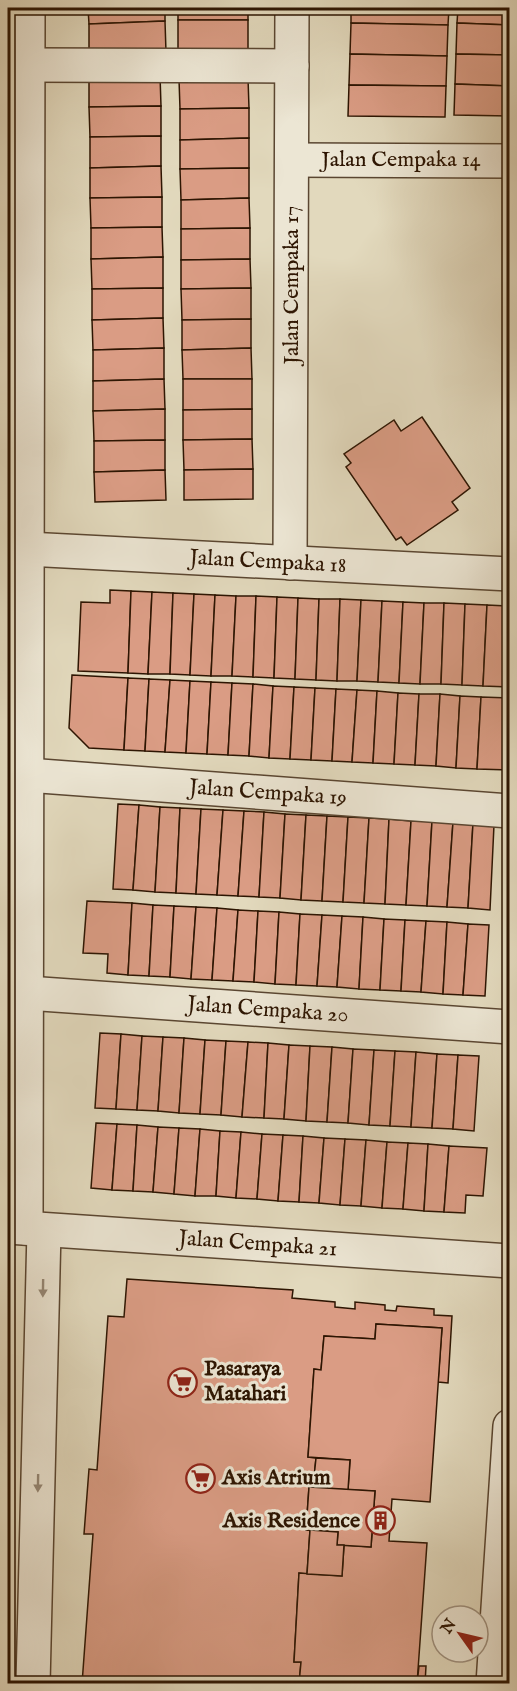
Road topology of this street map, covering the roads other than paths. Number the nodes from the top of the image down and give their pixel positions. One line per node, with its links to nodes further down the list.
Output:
1 (28, 8): 3 (street)
2 (292, 8): 4 (street, Jalan Cempaka 17)
3 (28, 65): 4 (street); 7 (street)
4 (292, 66): 5 (street, Jalan Cempaka 17)
5 (292, 160): 6 (street, Jalan Cempaka 14); 8 (street, Jalan Cempaka 17)
6 (510, 161)
7 (27, 549): 8 (street, Jalan Cempaka 18); 10 (street)
8 (290, 563): 9 (street, Jalan Cempaka 18)
9 (510, 574)
10 (27, 775): 11 (street, Jalan Cempaka 19); 12 (street)
11 (510, 811)
12 (27, 993): 13 (street, Jalan Cempaka 20); 14 (street)
13 (510, 1027)
14 (26, 1229): 15 (street, Jalan Cempaka 21); 17 (street, one-way to 17)
15 (510, 1261)
16 (510, 1426): 18 (street)
17 (33, 1683)
18 (493, 1683)

